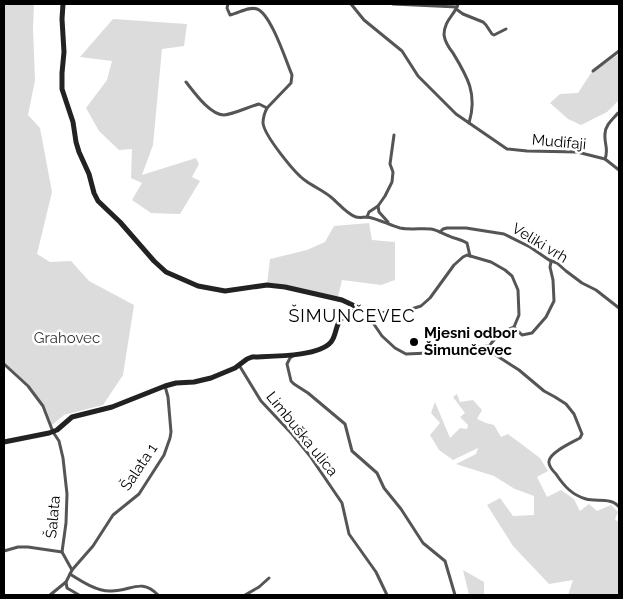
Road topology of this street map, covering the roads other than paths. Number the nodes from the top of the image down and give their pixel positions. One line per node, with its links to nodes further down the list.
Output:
1 (63, 4): 22 (street)
2 (228, 4): 10 (street)
3 (351, 4): 12 (street, Mudifaji)
4 (393, 4): 5 (street)
5 (457, 6): 6 (street); 12 (street)
6 (506, 28)
7 (619, 51): 8 (street)
8 (593, 71)
9 (186, 82): 10 (street)
10 (267, 108): 17 (street)
11 (618, 113): 14 (street, Mudifaji)
12 (469, 123): 14 (street, Mudifaji)
13 (394, 135): 16 (street)
14 (605, 159): 15 (street)
15 (619, 170)
16 (378, 206): 17 (street); 18 (street)
17 (367, 217): 18 (street)
18 (388, 223): 19 (street)
19 (440, 232): 20 (street); 21 (street, Veliki vrh)
20 (470, 256): 24 (street); 25 (street)
21 (551, 262): 23 (street, Veliki vrh); 25 (street)
22 (359, 308): 24 (street); 27 (street)
23 (619, 308)
24 (368, 314): 26 (street)
25 (514, 327): 26 (street)
26 (488, 346): 35 (street)
27 (294, 355): 28 (street); 30 (street)
28 (278, 356): 30 (street); 31 (street)
29 (4, 364): 33 (street, Šalata)
30 (287, 364): 46 (street)
31 (239, 365): 32 (street); 45 (street, Limbuška ulica)
32 (165, 386): 33 (street); 38 (street, Šalata 1)
33 (53, 432): 34 (street); 37 (street, Šalata)
34 (4, 442)
35 (619, 506)
36 (4, 551): 37 (street)
37 (62, 552): 38 (street, Šalata)
38 (71, 572): 40 (street); 43 (street)
39 (269, 578): 44 (street)
40 (66, 582): 41 (street); 42 (street)
41 (50, 595)
42 (78, 595)
43 (158, 595)
44 (245, 595)
45 (387, 595)
46 (455, 595)

